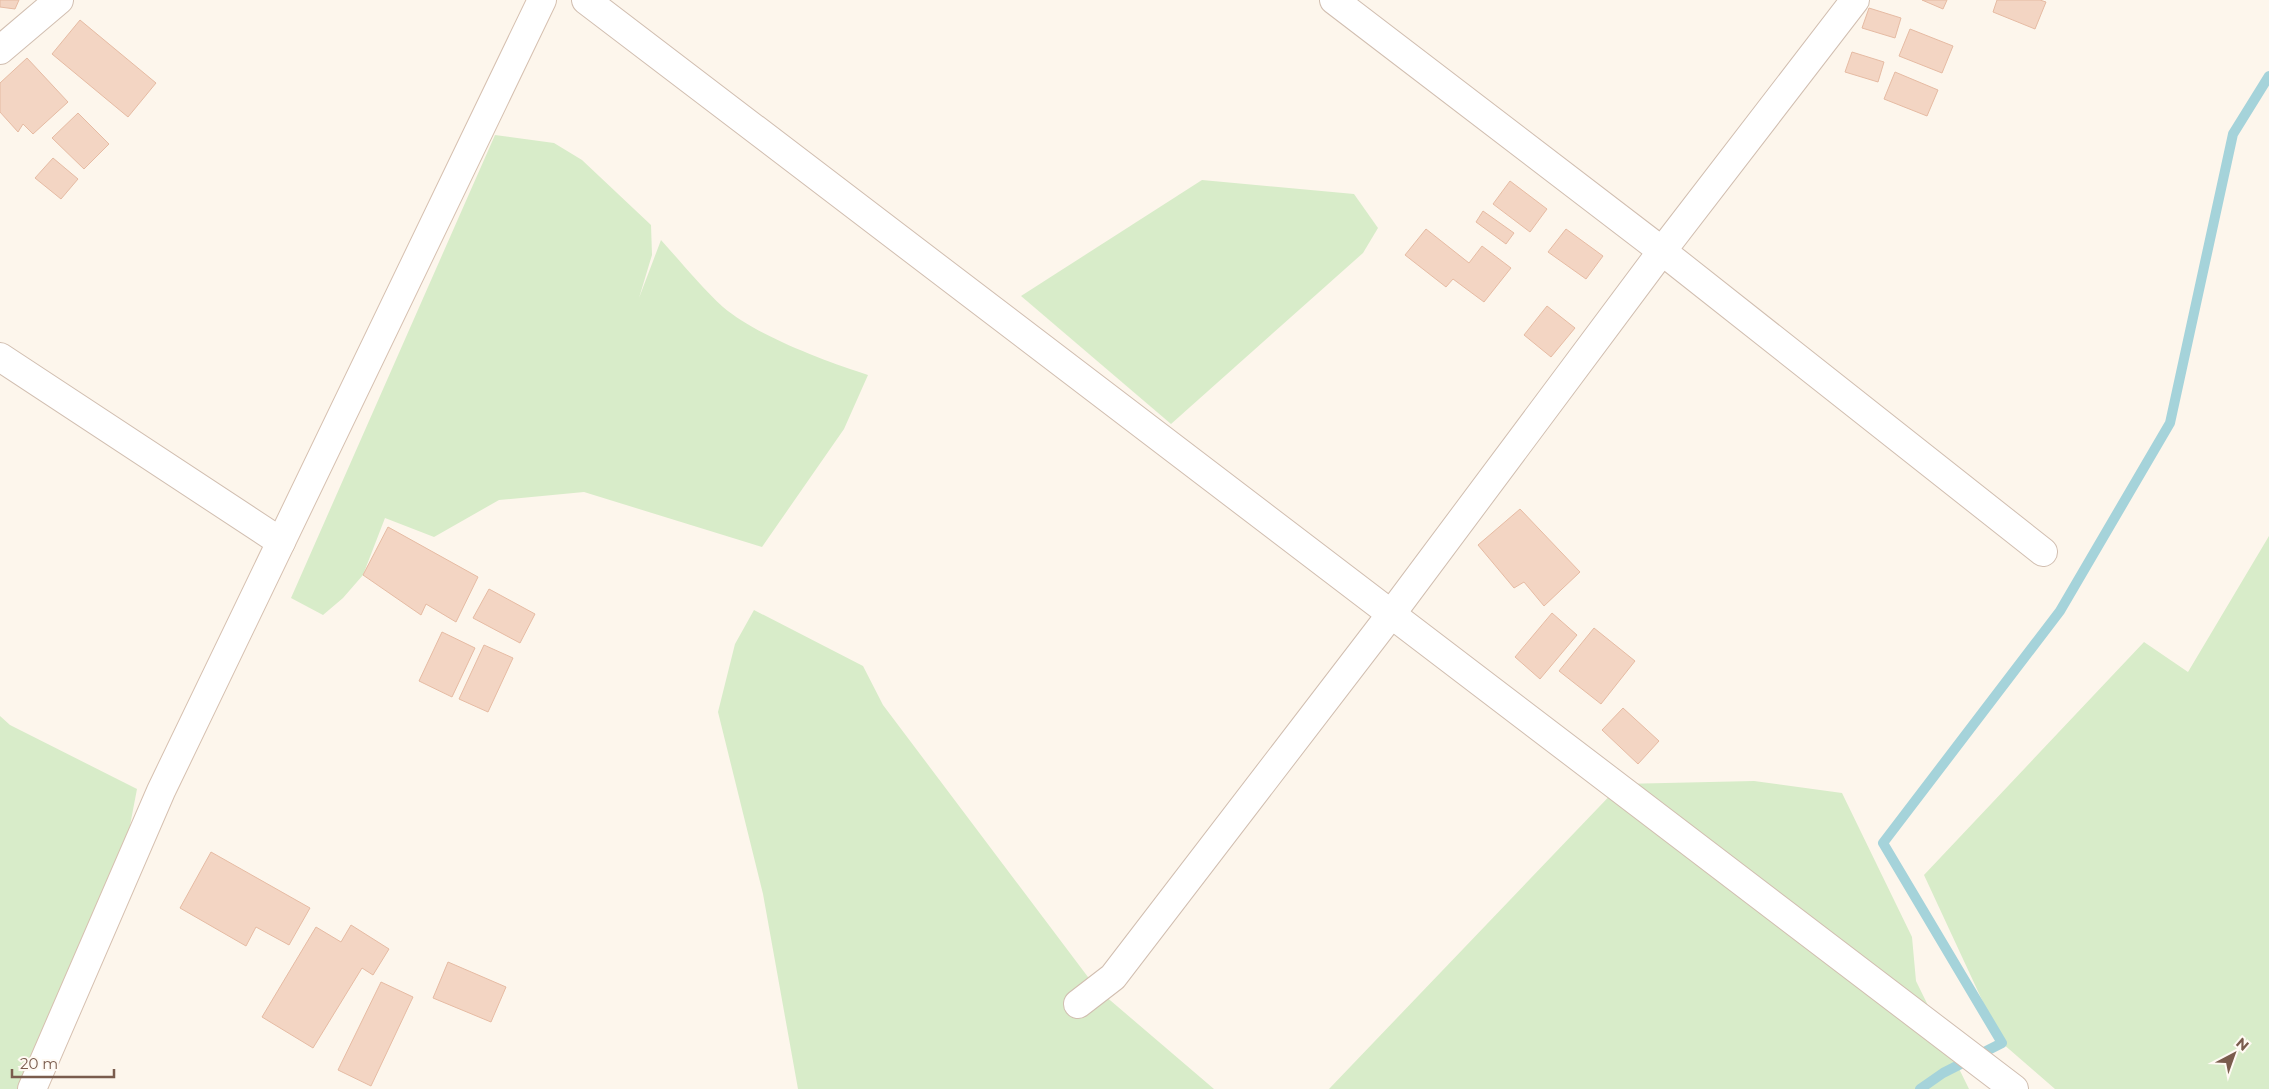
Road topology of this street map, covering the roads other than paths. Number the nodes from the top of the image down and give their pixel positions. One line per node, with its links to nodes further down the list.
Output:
1 (59, 0): 6 (street)
2 (542, 0): 9 (street)
3 (586, 0): 11 (street)
4 (1334, 0): 7 (street)
5 (1856, 0): 7 (street)
6 (0, 50)
7 (1662, 251): 10 (street); 11 (street)
8 (0, 357): 9 (street)
9 (281, 542): 13 (street)
10 (2043, 552)
11 (1392, 613): 12 (street); 14 (street)
12 (1078, 1004)
13 (32, 1089)
14 (2014, 1089)

